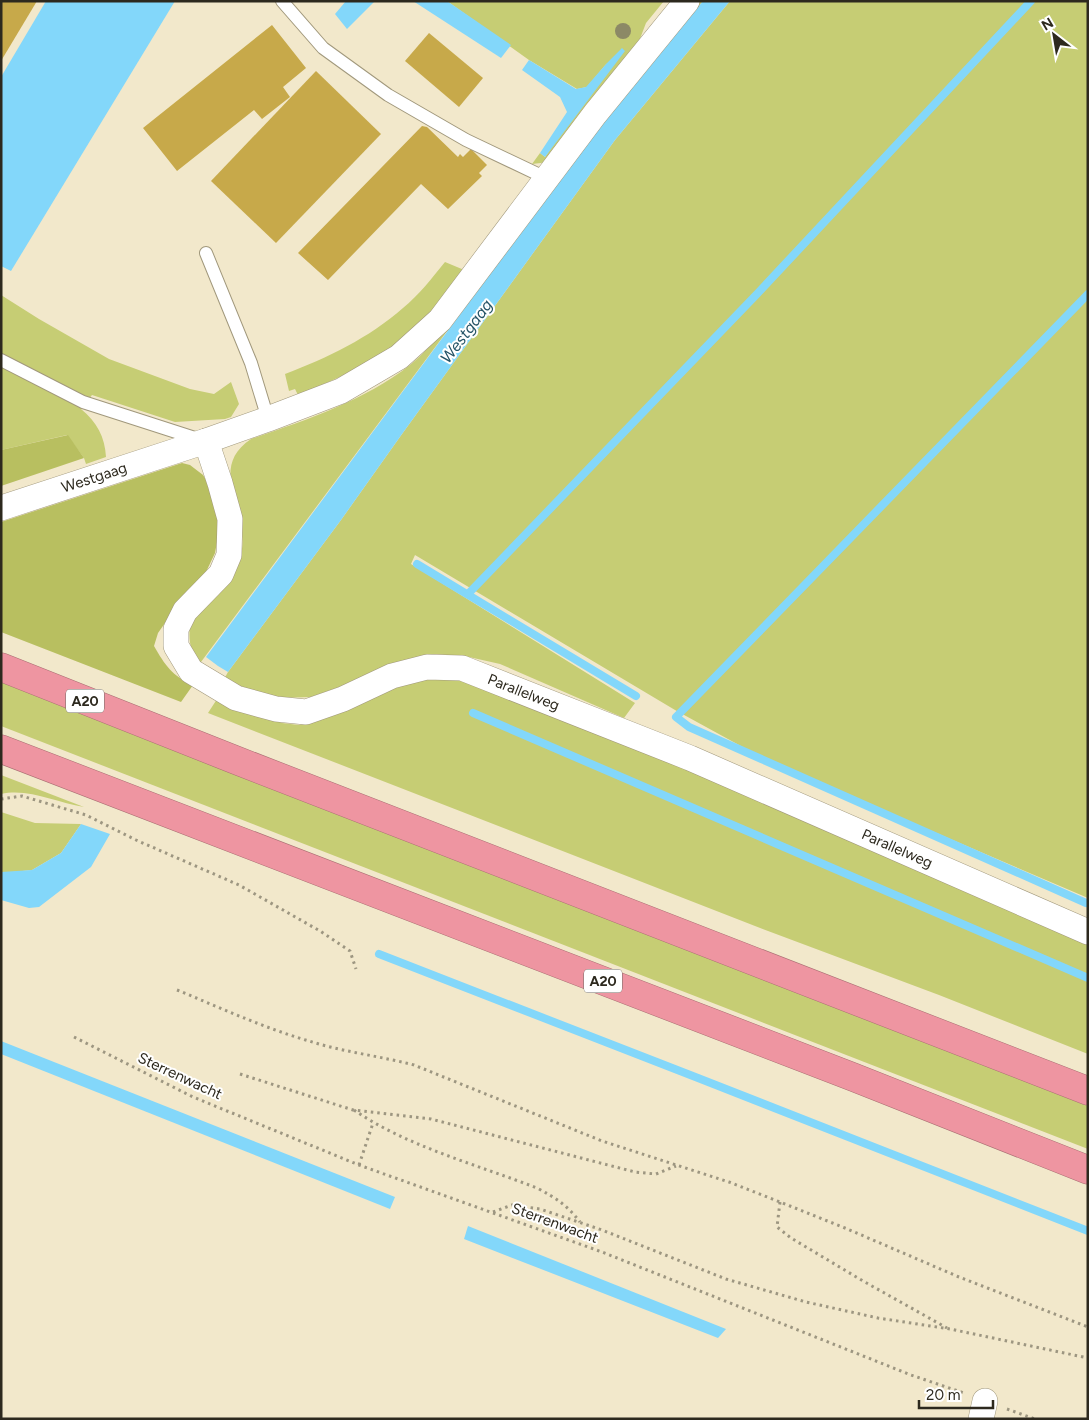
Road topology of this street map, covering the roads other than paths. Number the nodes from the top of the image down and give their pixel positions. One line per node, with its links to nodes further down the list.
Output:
1 (282, 1): 3 (lane)
2 (687, 1): 3 (street, Westgaag)
3 (546, 178): 6 (street, Westgaag)
4 (206, 253): 6 (lane)
5 (1, 360): 7 (lane)
6 (268, 419): 7 (street, Westgaag)
7 (206, 441): 8 (street, Westgaag); 11 (street, Parallelweg)
8 (1, 508)
9 (1, 667): 12 (highway, A20)
10 (1, 749): 13 (highway, A20)
11 (1088, 932)
12 (1088, 1091)
13 (1088, 1170)

